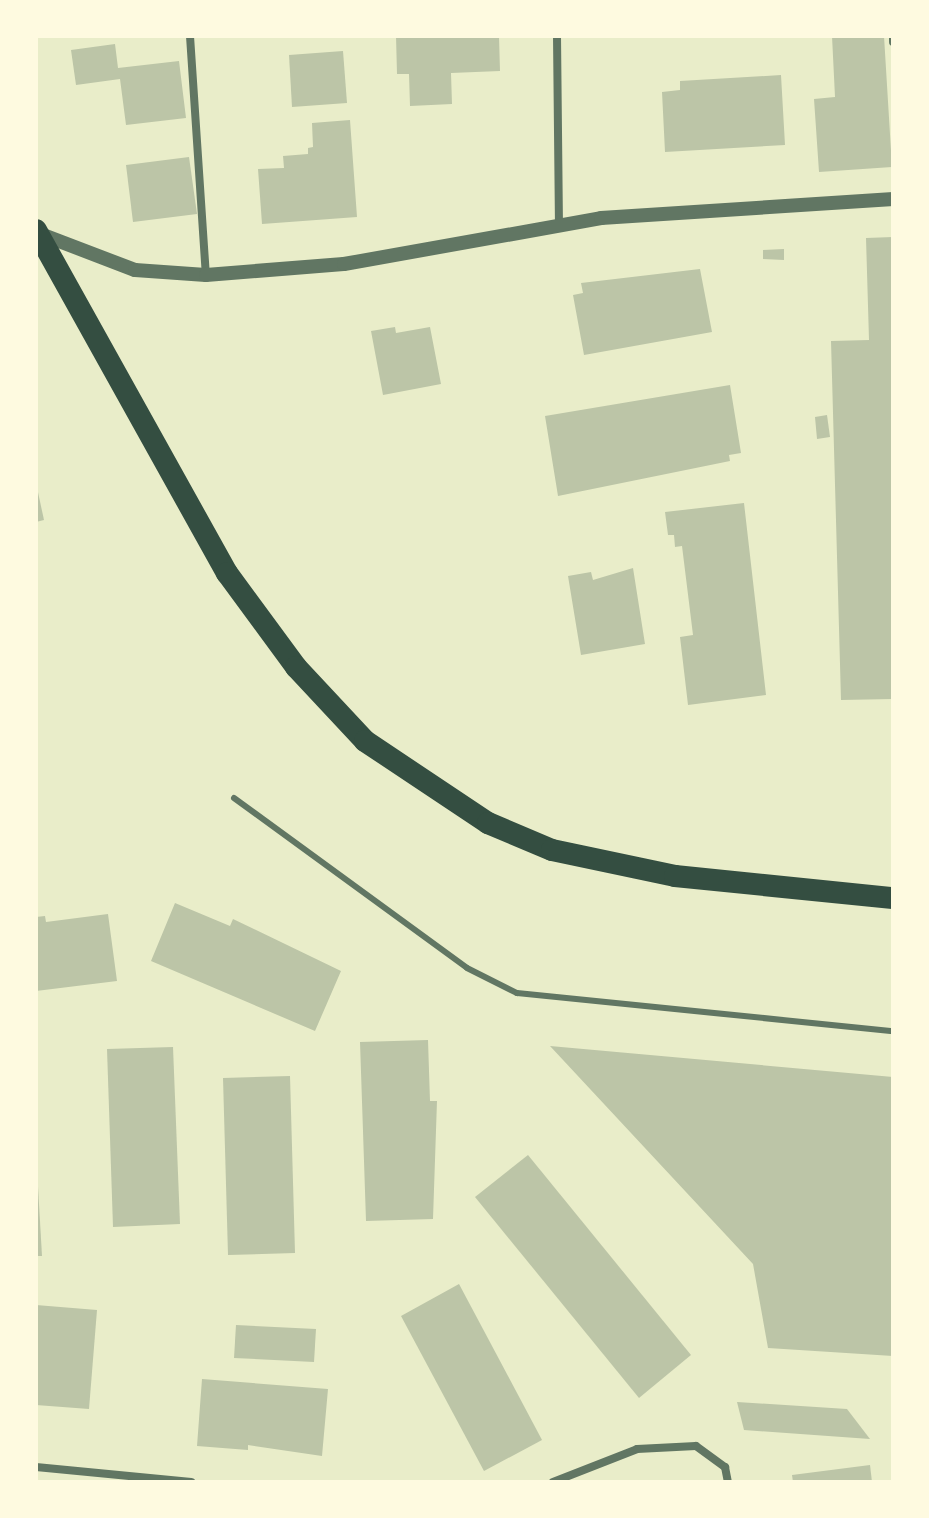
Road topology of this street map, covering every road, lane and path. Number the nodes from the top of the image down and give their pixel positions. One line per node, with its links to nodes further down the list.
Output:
1 (190, 36): 6 (street)
2 (557, 36): 4 (street)
3 (893, 199): 4 (street)
4 (559, 223): 6 (street)
5 (36, 231): 6 (street); 8 (highway)
6 (206, 275)
7 (234, 798): 9 (lane)
8 (893, 898)
9 (893, 1031)
10 (36, 1467): 11 (street)
11 (191, 1482)
12 (553, 1482): 13 (street)
13 (728, 1482)

